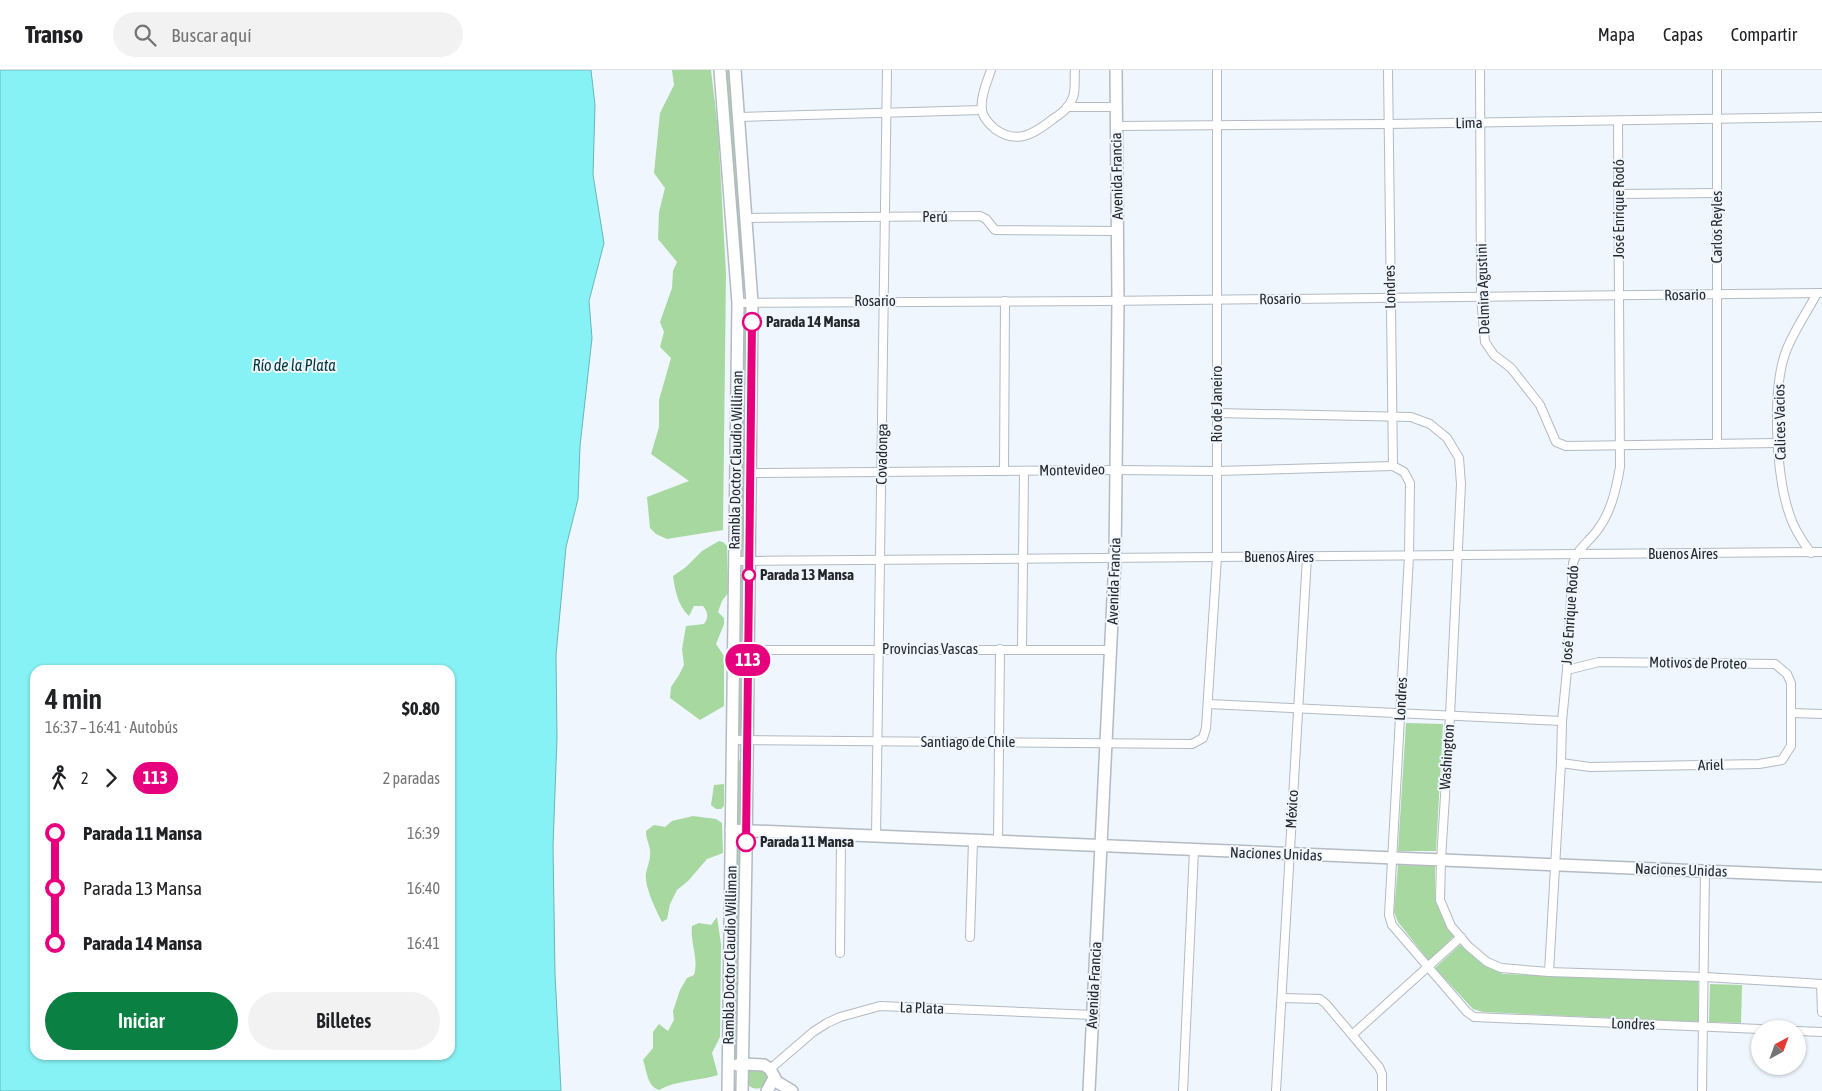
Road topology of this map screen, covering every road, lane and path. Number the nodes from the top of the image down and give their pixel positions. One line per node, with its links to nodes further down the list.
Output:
1 (720, 70): 37 (street, Rambla Doctor Claudio Williman)
2 (735, 70): 15 (street, Rambla Doctor Claudio Williman)
3 (887, 70): 14 (street, Covadonga)
4 (991, 70): 13 (street)
5 (1075, 70): 11 (street)
6 (1116, 70): 12 (street, Avenida Francia)
7 (1217, 70): 22 (street, Rio de Janeiro)
8 (1388, 70): 20 (street, Londres)
9 (1480, 70): 19 (street, Delmira Agustini)
10 (1717, 70): 17 (street, Carlos Reyles)
11 (1067, 107): 12 (street); 13 (street)
12 (1116, 107): 21 (street, Avenida Francia)
13 (982, 110): 14 (street)
14 (886, 113): 15 (street); 25 (street, Covadonga)
15 (738, 117): 26 (street, Rambla Doctor Claudio Williman)
16 (1822, 117): 17 (street, Lima)
17 (1717, 119): 18 (street, Lima); 23 (street, Carlos Reyles)
18 (1618, 120): 19 (street, Lima); 24 (street, José Enrique Rodó)
19 (1480, 123): 20 (street, Lima); 31 (street, Delmira Agustini)
20 (1388, 124): 22 (street, Lima); 32 (street, Londres)
21 (1117, 126): 22 (street, Lima); 27 (street, Avenida Francia)
22 (1217, 126): 33 (street, Rio de Janeiro)
23 (1717, 193): 24 (street); 29 (street, Carlos Reyles)
24 (1619, 194): 30 (street, José Enrique Rodó)
25 (885, 217): 26 (street, Perú); 27 (street, Perú); 34 (street, Covadonga)
26 (747, 218): 38 (street, Rambla Doctor Claudio Williman)
27 (1118, 230): 36 (street, Avenida Francia)
28 (1820, 293): 29 (street, Rosario); 41 (street, Calices Vacios)
29 (1717, 294): 30 (street, Rosario); 42 (street, Carlos Reyles)
30 (1619, 296): 31 (street, Rosario); 43 (street, José Enrique Rodó)
31 (1481, 297): 32 (street, Rosario); 43 (street, Delmira Agustini)
32 (1390, 298): 33 (street, Rosario); 40 (street, Londres)
33 (1217, 300): 36 (street, Rosario); 39 (street, Rio de Janeiro)
34 (884, 301): 35 (street, Rosario); 38 (street, Rosario); 49 (street, Covadonga)
35 (1005, 301): 36 (street, Rosario); 46 (street)
36 (1118, 301): 45 (street, Avenida Francia)
37 (738, 303): 38 (street, Rosario); 62 (street, Rambla Doctor Claudio Williman)
38 (752, 303): 50 (street, Rambla Doctor Claudio Williman)
39 (1217, 413): 40 (street, Washington); 48 (street, Rio de Janeiro)
40 (1392, 417): 44 (street, Londres); 55 (street, Washington)
41 (1777, 443): 42 (street, Delmira Agustini); 51 (street, Calices Vacios)
42 (1717, 444): 43 (street, Delmira Agustini)
43 (1620, 445): 53 (street, José Enrique Rodó)
44 (1393, 466): 48 (street, Montevideo); 54 (street, Londres)
45 (1116, 470): 47 (street, Montevideo); 48 (street, Montevideo); 58 (street, Avenida Francia)
46 (1004, 471): 47 (street, Montevideo); 49 (street, Montevideo)
47 (1024, 471): 59 (street)
48 (1217, 471): 56 (street, Rio de Janeiro)
49 (881, 472): 50 (street, Montevideo); 60 (street, Covadonga)
50 (750, 473): 61 (street, Rambla Doctor Claudio Williman)
51 (1811, 552): 52 (street, Buenos Aires); 53 (street, Buenos Aires)
52 (1822, 552)
53 (1575, 554): 55 (street, Buenos Aires); 68 (street, José Enrique Rodó)
54 (1409, 556): 55 (street, Buenos Aires); 57 (street, Buenos Aires); 72 (street, Londres)
55 (1458, 556): 74 (street, Washington)
56 (1218, 557): 57 (street, Buenos Aires); 58 (street, Buenos Aires); 69 (street, Rio de Janeiro)
57 (1307, 557): 70 (street, México)
58 (1115, 558): 59 (street, Buenos Aires); 67 (street, Avenida Francia)
59 (1023, 559): 60 (street, Buenos Aires); 66 (street)
60 (880, 560): 61 (street, Buenos Aires); 63 (street, Covadonga)
61 (750, 561): 62 (street, Buenos Aires); 64 (street, Rambla Doctor Claudio Williman)
62 (735, 562): 77 (street, Rambla Doctor Claudio Williman)
63 (879, 649): 64 (street, Provincias Vascas); 65 (street, Provincias Vascas); 79 (street, Covadonga)
64 (749, 650): 78 (street, Rambla Doctor Claudio Williman)
65 (1000, 650): 66 (street, Provincias Vascas); 80 (street)
66 (1022, 650): 67 (street, Provincias Vascas)
67 (1111, 650): 81 (street, Avenida Francia)
68 (1566, 670): 71 (street, Motivos de Proteo); 75 (street, José Enrique Rodó)
69 (1208, 704): 70 (street); 76 (street, Rio de Janeiro)
70 (1298, 708): 72 (street); 91 (street, México)
71 (1792, 713): 73 (street); 82 (street, Ariel)
72 (1400, 714): 74 (street); 92 (street, Londres)
73 (1822, 714)
74 (1450, 716): 75 (street); 93 (street, Washington)
75 (1562, 721): 82 (street, José Enrique Rodó)
76 (1202, 738): 81 (street, Santiago de Chile)
77 (732, 740): 78 (street, Santiago de Chile); 83 (street, Rambla Doctor Claudio Williman)
78 (747, 740): 79 (street, Santiago de Chile); 84 (street, Rambla Doctor Claudio Williman)
79 (878, 741): 80 (street, Santiago de Chile); 86 (street, Covadonga)
80 (999, 742): 81 (street, Santiago de Chile); 88 (street)
81 (1106, 743): 89 (street, Avenida Francia)
82 (1561, 763): 94 (street, José Enrique Rodó)
83 (731, 830): 84 (street, Naciones Unidas); 113 (street, Rambla Doctor Claudio Williman)
84 (746, 830): 85 (street, Naciones Unidas); 112 (street, Rambla Doctor Claudio Williman)
85 (840, 836): 86 (street, Naciones Unidas); 99 (street)
86 (876, 837): 87 (street, Naciones Unidas)
87 (974, 841): 88 (street, Naciones Unidas); 97 (street)
88 (998, 842): 89 (street, Naciones Unidas)
89 (1101, 846): 90 (street, Naciones Unidas); 106 (street, Avenida Francia)
90 (1194, 850): 91 (street, Naciones Unidas); 119 (street)
91 (1290, 854): 92 (street, Naciones Unidas); 104 (street, México)
92 (1392, 858): 93 (street, Naciones Unidas); 100 (street, Londres)
93 (1440, 860): 94 (street, Naciones Unidas); 98 (street, Washington)
94 (1556, 865): 95 (street, Naciones Unidas); 101 (street, José Enrique Rodó)
95 (1705, 871): 96 (street, Naciones Unidas); 102 (street)
96 (1822, 876)
97 (970, 937)
98 (1461, 937): 100 (street); 101 (street, Washington)
99 (840, 954)
100 (1427, 968): 107 (street, Londres); 111 (street)
101 (1549, 972): 102 (street, Washington)
102 (1704, 977): 103 (street, Washington); 107 (street)
103 (1822, 984): 105 (street)
104 (1282, 998): 111 (street); 120 (street, México)
105 (1822, 1012)
106 (1093, 1015): 114 (street, La Plata); 118 (street, Avenida Francia)
107 (1704, 1027): 108 (street, Londres); 122 (street)
108 (1751, 1029)
109 (1806, 1031): 110 (street)
110 (1822, 1032)
111 (1352, 1035): 121 (street)
112 (743, 1064): 113 (street); 114 (street); 115 (street, Rambla Doctor Claudio Williman)
113 (729, 1069): 115 (street, Rambla Doctor Claudio Williman)
114 (772, 1073): 116 (street); 117 (street)
115 (734, 1090)
116 (767, 1091)
117 (792, 1091)
118 (1089, 1091)
119 (1183, 1091)
120 (1276, 1091)
121 (1382, 1091)
122 (1702, 1091)

